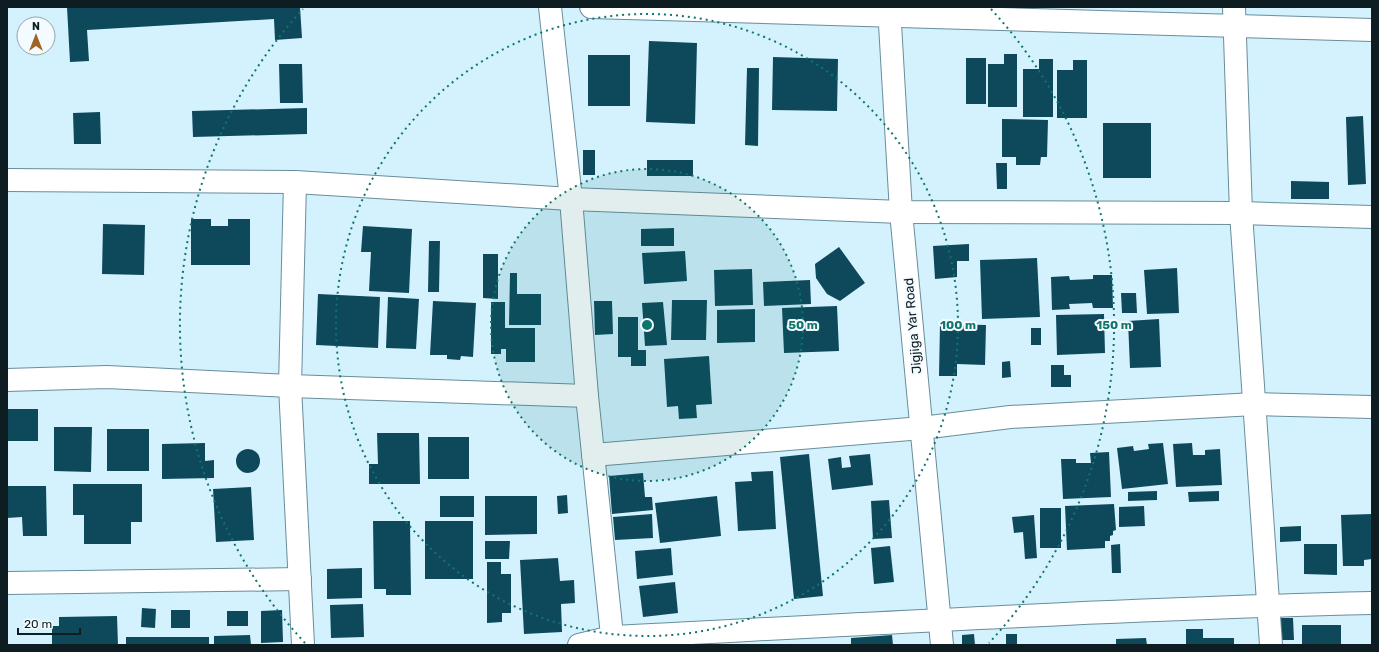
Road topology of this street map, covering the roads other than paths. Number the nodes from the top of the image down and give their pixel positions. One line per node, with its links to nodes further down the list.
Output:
1 (550, 7): 8 (street)
2 (591, 7): 3 (street)
3 (889, 11): 4 (street); 9 (street, Jigjiga Yar Road)
4 (1235, 16): 5 (street); 10 (street)
5 (1372, 30)
6 (7, 180): 7 (street)
7 (295, 182): 8 (street); 13 (street)
8 (571, 199): 9 (street); 14 (street)
9 (901, 212): 10 (street); 17 (street, Jigjiga Yar Road)
10 (1241, 213): 11 (street); 15 (street)
11 (1372, 218)
12 (7, 380): 13 (street)
13 (290, 386): 14 (street); 19 (street)
14 (587, 396): 18 (street)
15 (1255, 404): 16 (street); 17 (street); 22 (street)
16 (1372, 407)
17 (922, 428): 18 (street); 23 (street, Jigjiga Yar Road)
18 (592, 455): 24 (street)
19 (300, 579): 20 (street); 25 (street)
20 (7, 583)
21 (1372, 603): 22 (street)
22 (1269, 606): 23 (street); 28 (street)
23 (940, 620): 24 (street); 27 (street, Jigjiga Yar Road)
24 (613, 641): 26 (street)
25 (303, 645)
26 (579, 645)
27 (942, 645)
28 (1271, 645)

